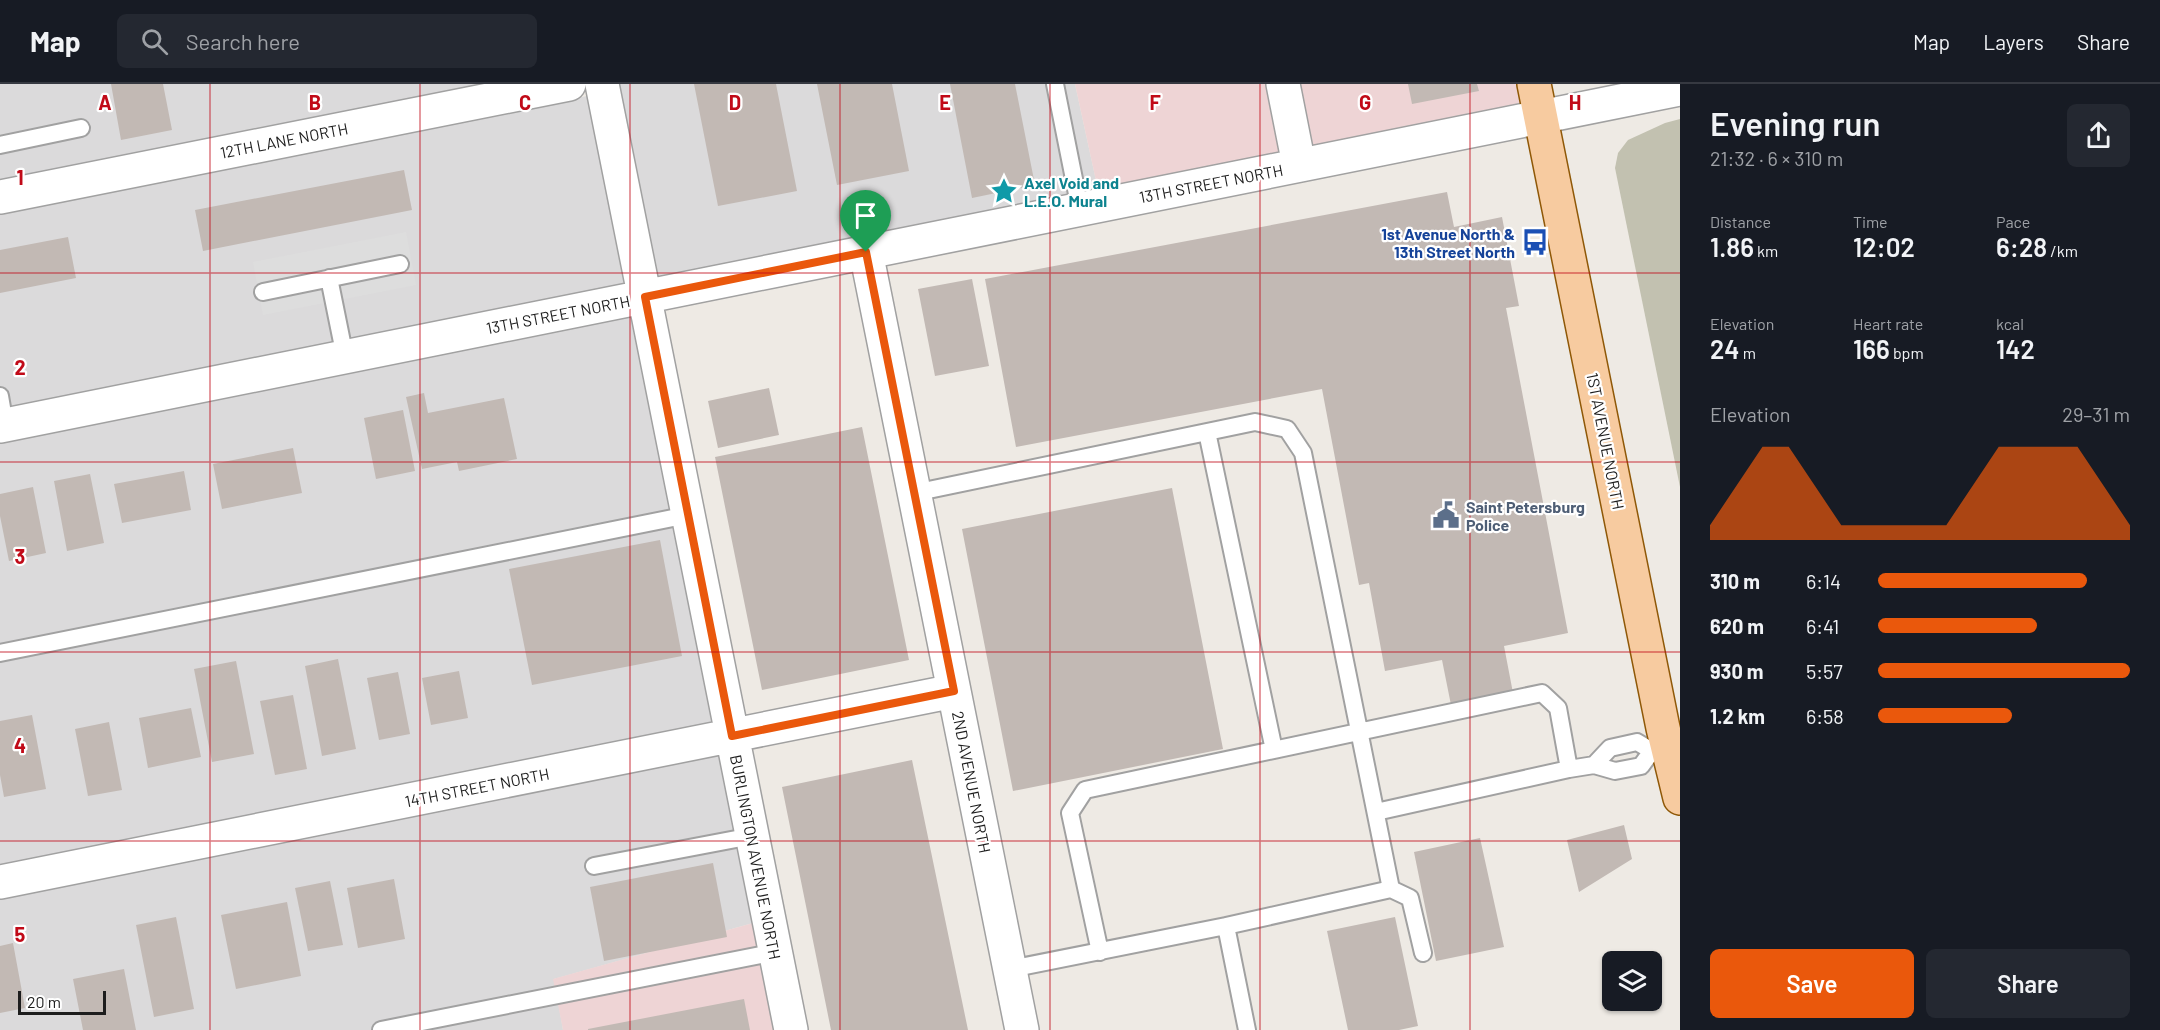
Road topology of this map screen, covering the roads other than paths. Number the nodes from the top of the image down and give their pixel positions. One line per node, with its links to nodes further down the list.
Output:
1 (569, 84): 11 (street, 12TH LANE NORTH)
2 (602, 84): 17 (street, BURLINGTON AVENUE NORTH)
3 (1055, 84): 12 (lane)
4 (1282, 84): 10 (street)
5 (1534, 84): 7 (main road, 1ST AVENUE NORTH)
6 (1680, 89): 7 (street, 13TH STREET NORTH)
7 (1541, 117): 10 (street, 13TH STREET NORTH); 27 (main road, 1ST AVENUE NORTH)
8 (81, 128): 9 (lane)
9 (0, 146)
10 (1299, 165): 12 (street, 13TH STREET NORTH)
11 (0, 197)
12 (1080, 209): 13 (street, 13TH STREET NORTH)
13 (866, 252): 17 (street, 13TH STREET NORTH); 21 (street, 2ND AVENUE NORTH)
14 (400, 264): 15 (lane)
15 (330, 278): 16 (lane); 18 (lane)
16 (263, 292)
17 (645, 297): 18 (street, 13TH STREET NORTH); 22 (street, BURLINGTON AVENUE NORTH)
18 (345, 357): 19 (street, 13TH STREET NORTH)
19 (2, 416)
20 (1206, 432): 21 (lane); 25 (lane); 28 (lane)
21 (914, 493): 24 (street, 2ND AVENUE NORTH)
22 (688, 515): 23 (lane); 26 (street, BURLINGTON AVENUE NORTH)
23 (0, 653)
24 (954, 691): 26 (street, 14TH STREET NORTH); 41 (street, 2ND AVENUE NORTH)
25 (1360, 731): 28 (lane); 30 (lane); 32 (lane)
26 (732, 736): 33 (street, BURLINGTON AVENUE NORTH); 35 (street, 14TH STREET NORTH)
27 (1660, 749): 29 (lane); 29 (lane); 31 (main road, 1ST AVENUE NORTH)
28 (1274, 750): 39 (lane)
29 (1594, 765): 30 (lane)
30 (1569, 769): 32 (lane)
31 (1680, 798)
32 (1376, 812): 36 (lane)
33 (753, 836): 34 (lane); 38 (street, BURLINGTON AVENUE NORTH)
34 (594, 866)
35 (0, 882)
36 (1391, 890): 37 (lane); 40 (lane)
37 (1226, 926): 39 (lane); 45 (lane)
38 (776, 952): 42 (lane); 43 (street, BURLINGTON AVENUE NORTH)
39 (1100, 952): 41 (lane)
40 (1423, 953)
41 (1010, 969): 44 (street, 2ND AVENUE NORTH)
42 (381, 1030)
43 (791, 1030)
44 (1022, 1030)
45 (1247, 1030)

